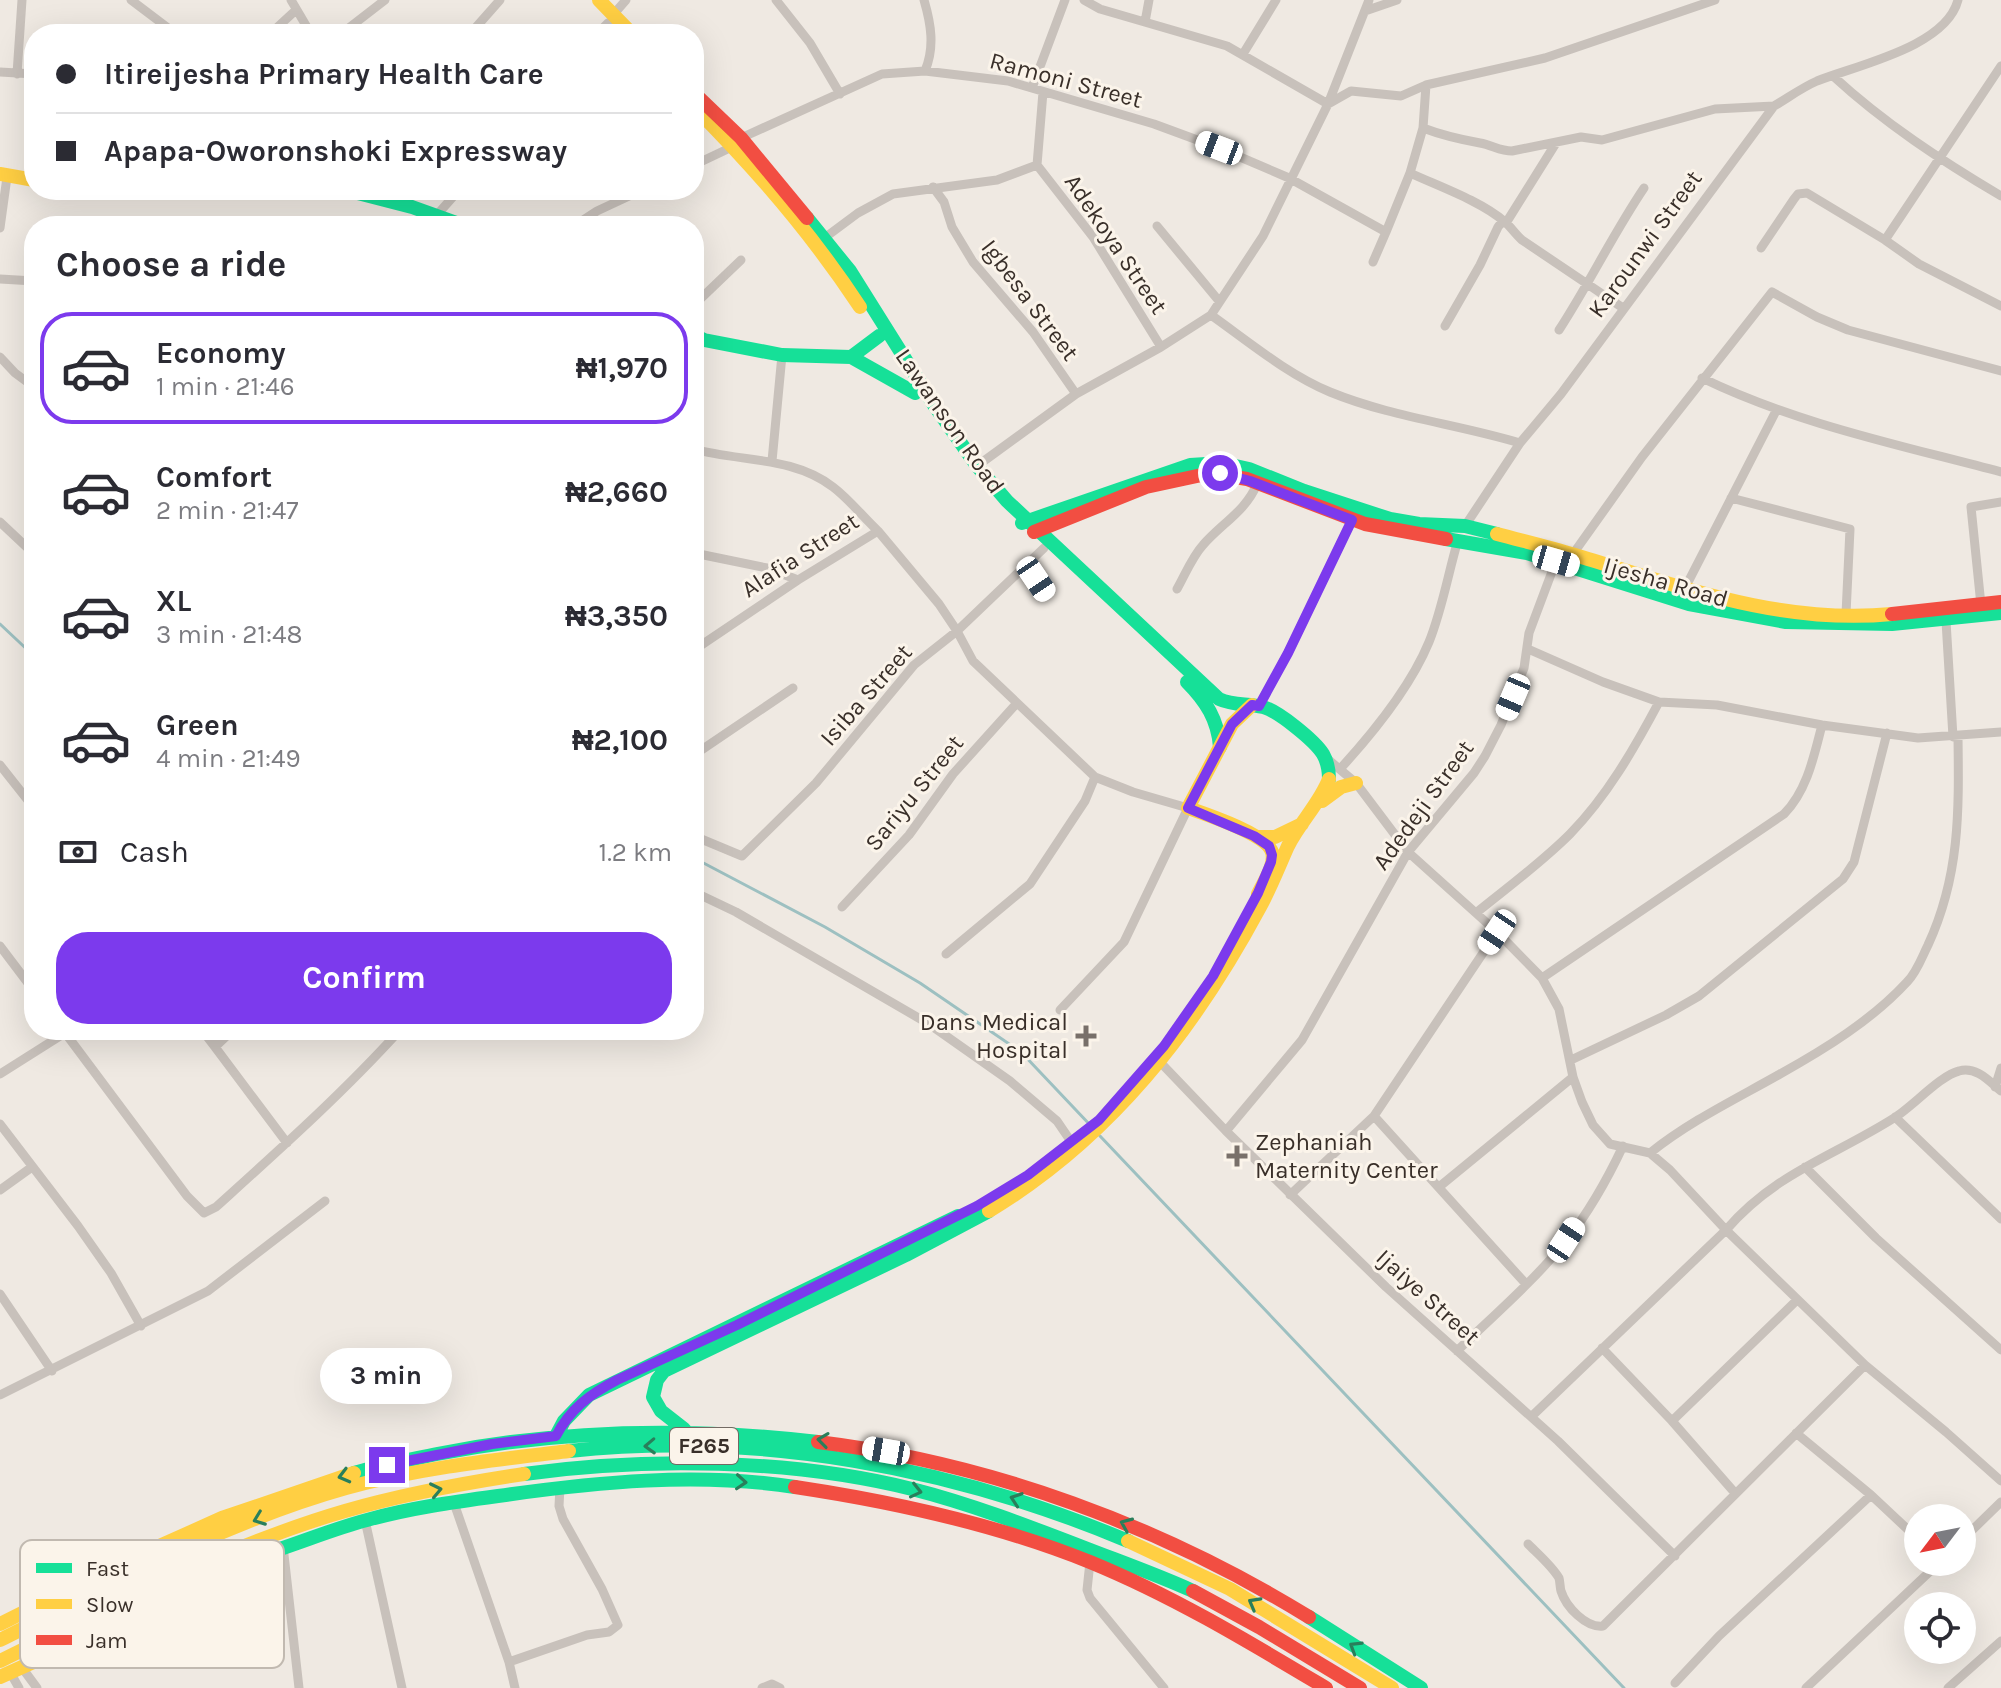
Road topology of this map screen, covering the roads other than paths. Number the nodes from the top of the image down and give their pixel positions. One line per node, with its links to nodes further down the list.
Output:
1 (22, 0): 35 (street)
2 (131, 0): 23 (street)
3 (291, 0): 19 (street)
4 (385, 0): 26 (street)
5 (500, 0): 27 (street)
6 (588, 0): 21 (main road)
7 (599, 0): 21 (main road)
8 (626, 0): 21 (street)
9 (776, 0): 41 (street)
10 (924, 0): 33 (street)
11 (1065, 0): 39 (street)
12 (1084, 0): 22 (street)
13 (1149, 0): 22 (street)
14 (1276, 0): 31 (street)
15 (1369, 0): 20 (street)
16 (1397, 0): 20 (street)
17 (1715, 0): 38 (street)
18 (1958, 0): 37 (street, Karounwi Street)
19 (296, 10): 24 (street); 25 (street)
20 (1365, 11): 43 (street)
21 (610, 19): 28 (street); 29 (main road); 30 (main road)
22 (1145, 22): 31 (street)
23 (163, 24)
24 (281, 24)
25 (305, 24)
26 (354, 24)
27 (479, 24)
28 (606, 24)
29 (613, 24)
30 (617, 24)
31 (1243, 54): 43 (street)
32 (2001, 66): 49 (street)
33 (925, 71): 39 (street, Ramoni Street); 41 (street, Ramoni Street)
34 (0, 72): 35 (street)
35 (17, 74): 36 (street)
36 (24, 74)
37 (1833, 76): 44 (street, Karounwi Street); 49 (street)
38 (1426, 85): 43 (street); 46 (street)
39 (1032, 88): 40 (street, Ramoni Street)
40 (1043, 92): 51 (street); 54 (street, Ramoni Street)
41 (840, 94): 47 (street, Ramoni Street)
42 (704, 104): 47 (main road, Lawanson Road)
43 (1328, 104): 54 (street)
44 (1774, 106): 48 (street); 82 (street, Karounwi Street)
45 (704, 115): 47 (main road, Lawanson Road)
46 (1423, 128): 48 (street); 52 (street)
47 (738, 142): 50 (street, Ramoni Street); 71 (main road, Lawanson Road); 86 (main road, Lawanson Road)
48 (1556, 143): 67 (street)
49 (1938, 159): 58 (street); 72 (street)
50 (704, 160)
51 (1037, 165): 56 (street); 88 (street, Adekoya Street)
52 (1410, 173): 67 (street); 70 (street)
53 (3, 176): 55 (main road); 69 (street)
54 (1289, 178): 70 (street, Ramoni Street); 80 (street)
55 (24, 179)
56 (933, 187): 71 (street); 96 (street, Igbesa Street)
57 (1644, 188): 78 (street)
58 (2001, 196)
59 (385, 200): 63 (main road)
60 (408, 200): 63 (street)
61 (449, 200): 65 (street)
62 (621, 200): 66 (street)
63 (412, 207): 64 (main road)
64 (426, 216)
65 (433, 216)
66 (589, 216)
67 (1506, 223): 78 (street); 84 (street)
68 (1157, 226): 80 (street)
69 (0, 228)
70 (1386, 232): 75 (street)
71 (823, 239): 101 (main road, Lawanson Road)
72 (1885, 240): 73 (street); 81 (street)
73 (1761, 248)
74 (741, 260): 79 (street)
75 (1373, 262)
76 (0, 279): 77 (street)
77 (24, 280)
78 (1589, 284): 82 (street); 85 (street)
79 (704, 295)
80 (1219, 301): 83 (street)
81 (2001, 306)
82 (1623, 308): 98 (street, Karounwi Street)
83 (1211, 315): 88 (street); 98 (street)
84 (1445, 326)
85 (1559, 330)
86 (879, 336): 91 (main road); 95 (main road, Lawanson Road)
87 (704, 340): 89 (main road)
88 (1161, 347): 96 (street)
89 (782, 355): 91 (main road); 100 (street)
90 (0, 357): 94 (street)
91 (851, 357): 95 (main road)
92 (2001, 371): 93 (street)
93 (1702, 378): 97 (street); 115 (street)
94 (24, 380)
95 (915, 393): 110 (main road, Lawanson Road)
96 (1076, 394): 101 (street)
97 (1776, 411): 102 (street); 105 (street)
98 (1520, 443): 109 (street, Karounwi Street)
99 (704, 452): 100 (street, Alafia Street)
100 (772, 461): 111 (street, Alafia Street)
101 (977, 466): 110 (main road, Lawanson Road)
102 (2001, 472)
103 (1143, 484): 104 (main road, Ijesha Road); 109 (main road, Ijesha Road); 110 (main road, Ijesha Road)
104 (1257, 484): 107 (main road, Ijesha Road); 120 (street)
105 (1731, 498): 121 (street); 126 (street)
106 (2001, 502): 124 (street)
107 (1352, 520): 112 (main road, Ijesha Road); 135 (street)
108 (0, 522): 113 (street)
109 (1465, 526): 115 (main road, Ijesha Road)
110 (1029, 527): 114 (main road); 135 (main road, Lawanson Road)
111 (878, 531): 119 (street, Alafia Street); 129 (street)
112 (1458, 540): 117 (main road, Ijesha Road); 144 (street)
113 (24, 545)
114 (1044, 548): 118 (street, Isiba Street); 141 (main road)
115 (1573, 554): 121 (main road, Ijesha Road)
116 (704, 555): 119 (street)
117 (1556, 561): 127 (main road, Ijesha Road); 131 (street, Adedeji Street)
118 (1027, 565): 122 (street); 129 (street, Isiba Street)
119 (798, 580): 130 (street, Alafia Street)
120 (1177, 589)
121 (1684, 590): 127 (main road, Ijesha Road)
122 (1046, 593)
123 (2001, 602): 124 (main road, Ijesha Road)
124 (1981, 605): 126 (main road, Ijesha Road)
125 (2001, 613): 128 (main road, Ijesha Road)
126 (1846, 614): 127 (main road, Ijesha Road)
127 (1818, 620): 128 (main road, Ijesha Road)
128 (1946, 621): 139 (street)
129 (957, 631): 134 (street); 152 (street, Isiba Street)
130 (704, 642)
131 (1528, 649): 133 (street); 153 (street, Adedeji Street)
132 (793, 688): 140 (street)
133 (1659, 702): 136 (street); 156 (street)
134 (1017, 703): 145 (street); 155 (street, Sariyu Street)
135 (1255, 706): 141 (main road); 142 (main road, Lawanson Road)
136 (1822, 725): 138 (street); 161 (street)
137 (2001, 732): 139 (street)
138 (1887, 733): 139 (street); 169 (street)
139 (1956, 737): 183 (street)
140 (704, 748)
141 (1220, 751): 148 (main road)
142 (1324, 756): 144 (street); 149 (main road)
143 (0, 765): 147 (street)
144 (1340, 769): 146 (street)
145 (1095, 777): 148 (street); 159 (street)
146 (1356, 783): 149 (main road); 153 (street)
147 (24, 795)
148 (1188, 808): 151 (main road); 162 (street)
149 (1313, 810): 150 (main road)
150 (1303, 824): 151 (main road); 170 (main road)
151 (1254, 836): 175 (main road)
152 (704, 840)
153 (1408, 852): 156 (street); 179 (street, Adedeji Street)
154 (704, 897): 181 (street)
155 (842, 907)
156 (1476, 913): 157 (street)
157 (1497, 932): 161 (street); 176 (street)
158 (0, 946): 160 (street)
159 (946, 954)
160 (24, 978)
161 (1542, 978): 169 (street)
162 (1060, 1010)
163 (52, 1040): 172 (street)
164 (73, 1040): 180 (street)
165 (210, 1040): 168 (street)
166 (222, 1040): 168 (street)
167 (391, 1040): 180 (street)
168 (215, 1047): 180 (street)
169 (1571, 1060): 173 (street)
170 (1160, 1062): 175 (main road); 179 (street, Ijaiye Street)
171 (2001, 1068): 174 (street)
172 (0, 1074)
173 (1573, 1077): 182 (street); 186 (street)
174 (1998, 1089): 177 (street)
175 (1120, 1103): 181 (main road)
176 (1374, 1116): 186 (street); 188 (street)
177 (1895, 1117): 185 (street); 190 (street)
178 (0, 1124): 184 (street)
179 (1226, 1131): 188 (street, Ijaiye Street)
180 (287, 1143)
181 (1076, 1143): 204 (main road); 206 (main road)
182 (1623, 1146): 183 (street); 192 (street)
183 (1650, 1153): 191 (street)
184 (32, 1167): 187 (street); 195 (street)
185 (1805, 1167): 191 (street); 197 (street)
186 (1439, 1187): 192 (street)
187 (0, 1190)
188 (1290, 1195): 198 (street, Ijaiye Street)
189 (325, 1201): 195 (street)
190 (2001, 1219)
191 (1726, 1230): 194 (street); 196 (street)
192 (1526, 1284): 198 (street)
193 (0, 1294): 200 (street)
194 (1797, 1300): 199 (street); 203 (street)
195 (141, 1326): 200 (street)
196 (1602, 1348): 202 (street); 203 (street)
197 (2001, 1350)
198 (1457, 1351): 202 (street, Ijaiye Street)
199 (1865, 1365): 205 (street); 207 (street)
200 (52, 1371): 201 (street)
201 (0, 1395)
202 (1531, 1417): 222 (street, Ijaiye Street)
203 (1672, 1421): 209 (street)
204 (684, 1429): 206 (main road); 244 (main road, one-way to 204)
205 (1796, 1433): 209 (street); 210 (street)
206 (556, 1436): 216 (main road, one-way to 216)
207 (2001, 1481)
208 (560, 1487): 212 (main road); 223 (main road, one-way to 223); 230 (street)
209 (1735, 1493): 222 (street)
210 (1871, 1495): 214 (street); 232 (street)
211 (2001, 1502): 215 (street)
212 (454, 1503): 213 (main road); 230 (street)
213 (365, 1520): 220 (main road); 236 (street)
214 (1904, 1526)
215 (1976, 1526)
216 (176, 1540)
217 (206, 1540): 243 (main road, F265, one-way to 217)
218 (264, 1540): 242 (main road, F265, one-way to 242)
219 (1528, 1544): 222 (street)
220 (284, 1546)
221 (284, 1555): 235 (street)
222 (1675, 1556)
223 (1090, 1562): 240 (street); 241 (main road)
224 (1925, 1576): 245 (street)
225 (20, 1614): 226 (main road, one-way to 226)
226 (0, 1624)
227 (20, 1630): 228 (main road, F265, one-way to 228)
228 (0, 1640)
229 (2001, 1641): 246 (street)
230 (509, 1662): 237 (street)
231 (8, 1670): 233 (street); 234 (street)
232 (1675, 1683)
233 (19, 1688)
234 (37, 1688)
235 (299, 1688)
236 (402, 1688)
237 (515, 1688)
238 (762, 1688): 239 (street)
239 (780, 1688)
240 (1164, 1688)
241 (1326, 1688)
242 (1360, 1688)
243 (1392, 1688)
244 (1421, 1688)
245 (1806, 1688)
246 (1948, 1688)

